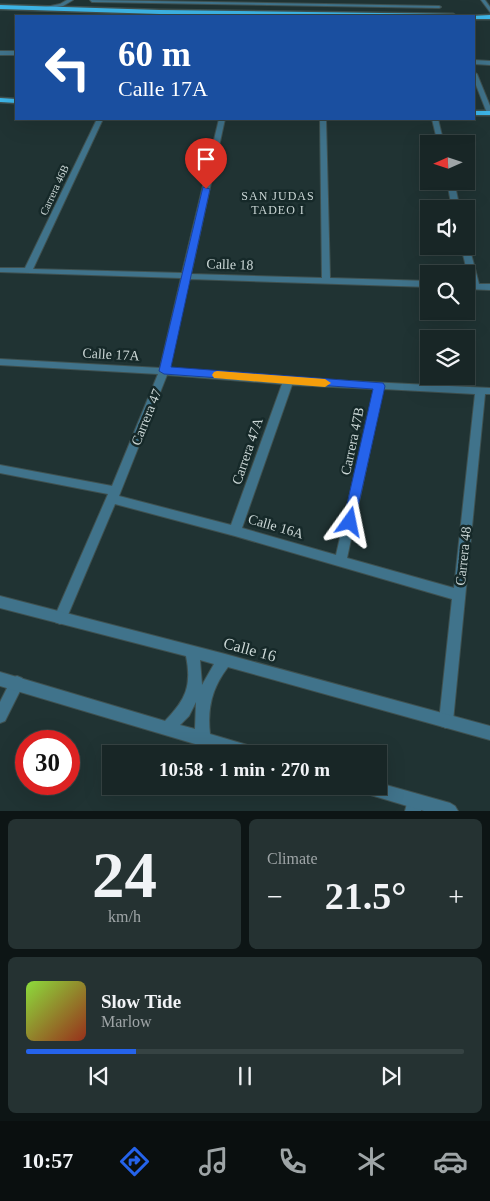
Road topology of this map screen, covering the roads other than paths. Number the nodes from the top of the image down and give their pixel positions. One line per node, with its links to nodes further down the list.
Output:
1 (71, 0): 11 (street)
2 (436, 0): 10 (street)
3 (484, 0): 13 (street)
4 (92, 1): 5 (street); 12 (street)
5 (158, 1): 6 (street)
6 (233, 2): 7 (street)
7 (302, 2): 8 (street)
8 (368, 3): 10 (street)
9 (0, 7): 11 (main road)
10 (439, 7): 15 (street)
11 (43, 8): 12 (main road)
12 (108, 10): 14 (main road)
13 (490, 11)
14 (387, 15)
15 (443, 15)
16 (475, 16): 17 (main road)
17 (490, 17)
18 (2, 53): 19 (street); 20 (street)
19 (15, 53)
20 (0, 59)
21 (475, 62): 22 (street)
22 (490, 63)
23 (475, 76): 27 (street)
24 (0, 100): 25 (main road)
25 (15, 101)
26 (475, 113): 27 (main road)
27 (490, 113)
28 (100, 120): 34 (street, Carrera 46B)
29 (222, 120): 35 (street, Carrera 47)
30 (323, 120): 36 (street)
31 (435, 120): 32 (street)
32 (439, 135)
33 (0, 270): 34 (street, Calle 18)
34 (28, 271): 35 (street, Calle 18)
35 (185, 276): 36 (street, Calle 18); 41 (street, Carrera 47)
36 (326, 281): 37 (street, Calle 18)
37 (420, 284)
38 (475, 286): 39 (street)
39 (490, 286)
40 (0, 362): 41 (street, Calle 17A)
41 (164, 371): 42 (street, Calle 17A); 46 (street, Carrera 47)
42 (288, 381): 43 (street, Calle 17A); 47 (street, Carrera 47A)
43 (379, 386): 44 (street, Calle 17A); 48 (street, Carrera 47B)
44 (485, 391): 49 (street, Carrera 48)
45 (0, 469): 46 (street, Calle 16A)
46 (114, 495): 47 (street, Calle 16A); 51 (street, Carrera 47)
47 (235, 531): 48 (street, Calle 16A)
48 (341, 560): 49 (street, Calle 16A)
49 (459, 595): 57 (street, Carrera 48)
50 (0, 602): 51 (street, Calle 16)
51 (60, 618): 52 (street, Calle 16)
52 (192, 652): 53 (street, Calle 16); 58 (street)
53 (224, 660): 57 (street, Calle 16); 60 (street)
54 (0, 679): 55 (street)
55 (16, 683): 56 (street); 58 (street)
56 (0, 716)
57 (446, 721): 59 (street, Calle 16)
58 (168, 728): 60 (street)
59 (490, 733)
60 (203, 738): 61 (street)
61 (225, 745)
62 (386, 795): 63 (street)
63 (414, 806): 64 (street)
64 (450, 811)

